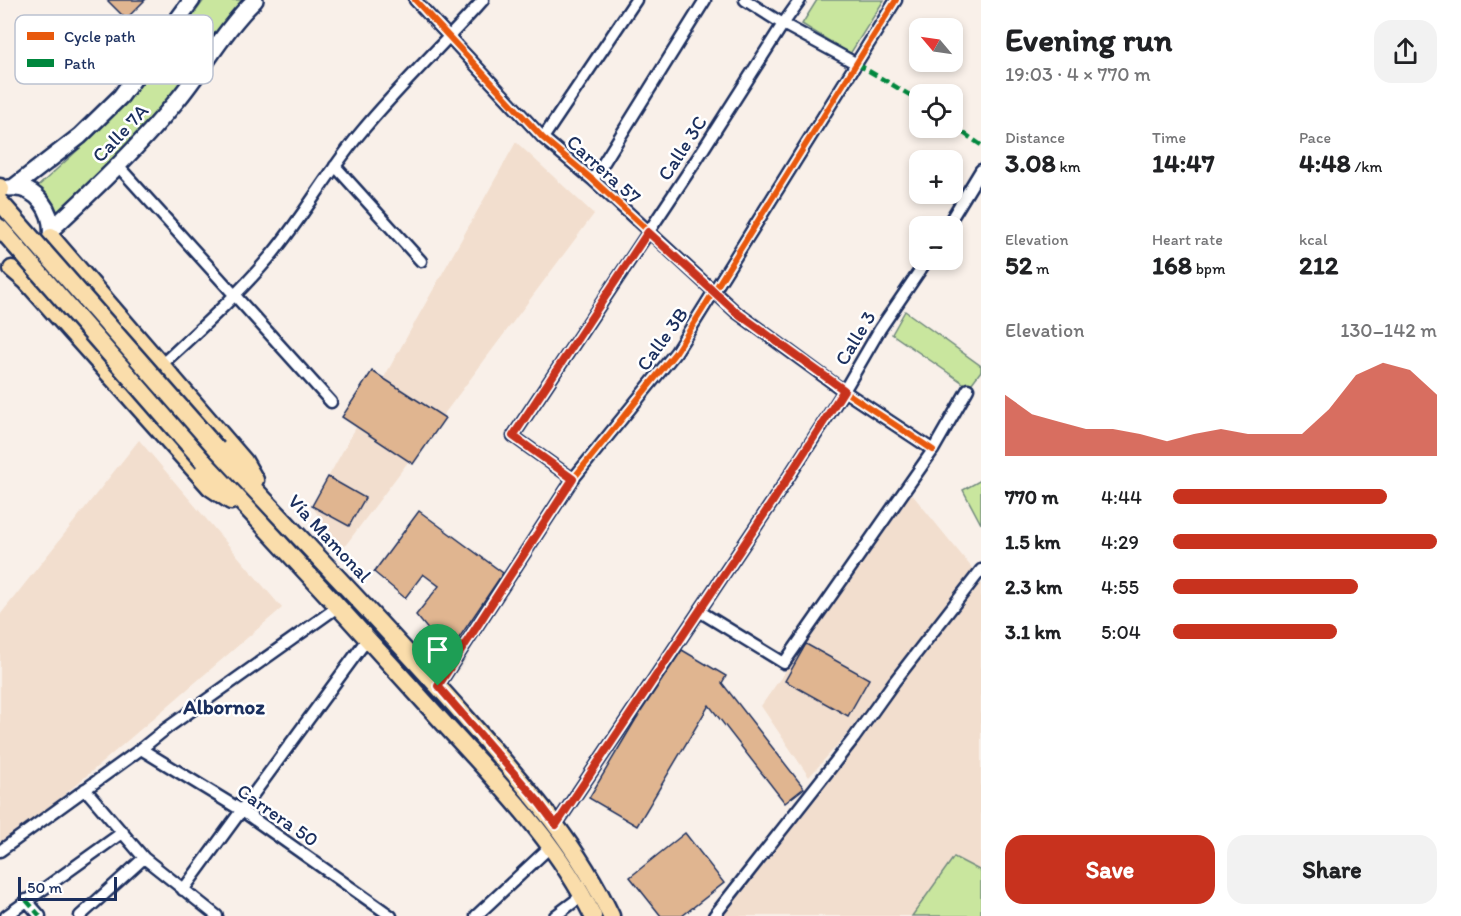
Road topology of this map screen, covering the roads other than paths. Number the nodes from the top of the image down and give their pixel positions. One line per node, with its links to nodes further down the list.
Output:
1 (192, 0): 10 (street, Calle 7A)
2 (255, 0): 13 (street, Calle 7A)
3 (415, 0): 12 (street, Carrera 57)
4 (483, 0): 12 (street)
5 (636, 0): 17 (street)
6 (705, 0): 21 (street)
7 (745, 0): 11 (street)
8 (800, 0): 11 (street, Calle 3C)
9 (896, 0): 14 (street, Calle 3B)
10 (181, 15)
11 (783, 24): 14 (street); 25 (street, Calle 3C)
12 (450, 37): 17 (street, Carrera 57); 18 (street)
13 (213, 51)
14 (856, 64): 30 (street, Calle 3B)
15 (130, 84): 22 (street, Calle 7A)
16 (190, 84): 19 (street, Calle 7A)
17 (543, 138): 21 (street, Carrera 57)
18 (335, 166): 27 (street); 31 (street)
19 (119, 167): 26 (street, Calle 7A); 31 (street)
20 (981, 170): 23 (street)
21 (593, 180): 25 (street, Carrera 57)
22 (3, 191): 26 (street); 38 (main road, Vía Mamonal, bridge)
23 (953, 216)
24 (0, 228): 39 (main road, Vía Mamonal, bridge)
25 (648, 232): 30 (street, Carrera 57); 37 (street, Calle 3C)
26 (51, 233): 28 (street, Calle 7A); 32 (main road)
27 (421, 261)
28 (6, 268): 39 (main road)
29 (920, 270): 34 (street, Calle 3)
30 (714, 292): 34 (street, Carrera 57); 37 (street, Calle 3B)
31 (236, 296): 32 (street); 35 (street)
32 (160, 366): 38 (main road)
33 (968, 389): 36 (street)
34 (844, 390): 36 (street, Carrera 57); 42 (street, Calle 3)
35 (331, 402)
36 (933, 450): 42 (street)
37 (573, 479): 44 (street, Calle 3B)
38 (269, 504): 44 (main road, Vía Mamonal)
39 (255, 517): 41 (main road, Vía Mamonal)
40 (981, 570): 65 (street)
41 (339, 606): 43 (main road, Vía Mamonal); 45 (street)
42 (699, 611): 48 (street, Calle 3)
43 (368, 638): 47 (street); 50 (main road, Vía Mamonal)
44 (438, 686): 48 (main road, Vía Mamonal)
45 (141, 749): 46 (street); 47 (street, Carrera 50)
46 (85, 789): 49 (street); 51 (street)
47 (241, 810): 53 (street); 60 (street, Carrera 50)
48 (556, 825): 64 (main road, Vía Mamonal)
49 (123, 832): 52 (street); 55 (street)
50 (551, 846): 54 (main road, Vía Mamonal); 61 (street)
51 (0, 851)
52 (144, 858): 53 (street); 58 (street)
53 (183, 890): 59 (street)
54 (583, 895): 62 (street); 63 (main road, Vía Mamonal)
55 (26, 900): 56 (street); 57 (street)
56 (6, 916)
57 (40, 916)
58 (80, 916)
59 (216, 916)
60 (391, 916)
61 (476, 916)
62 (555, 916)
63 (593, 916)
64 (611, 916)
65 (714, 916)

